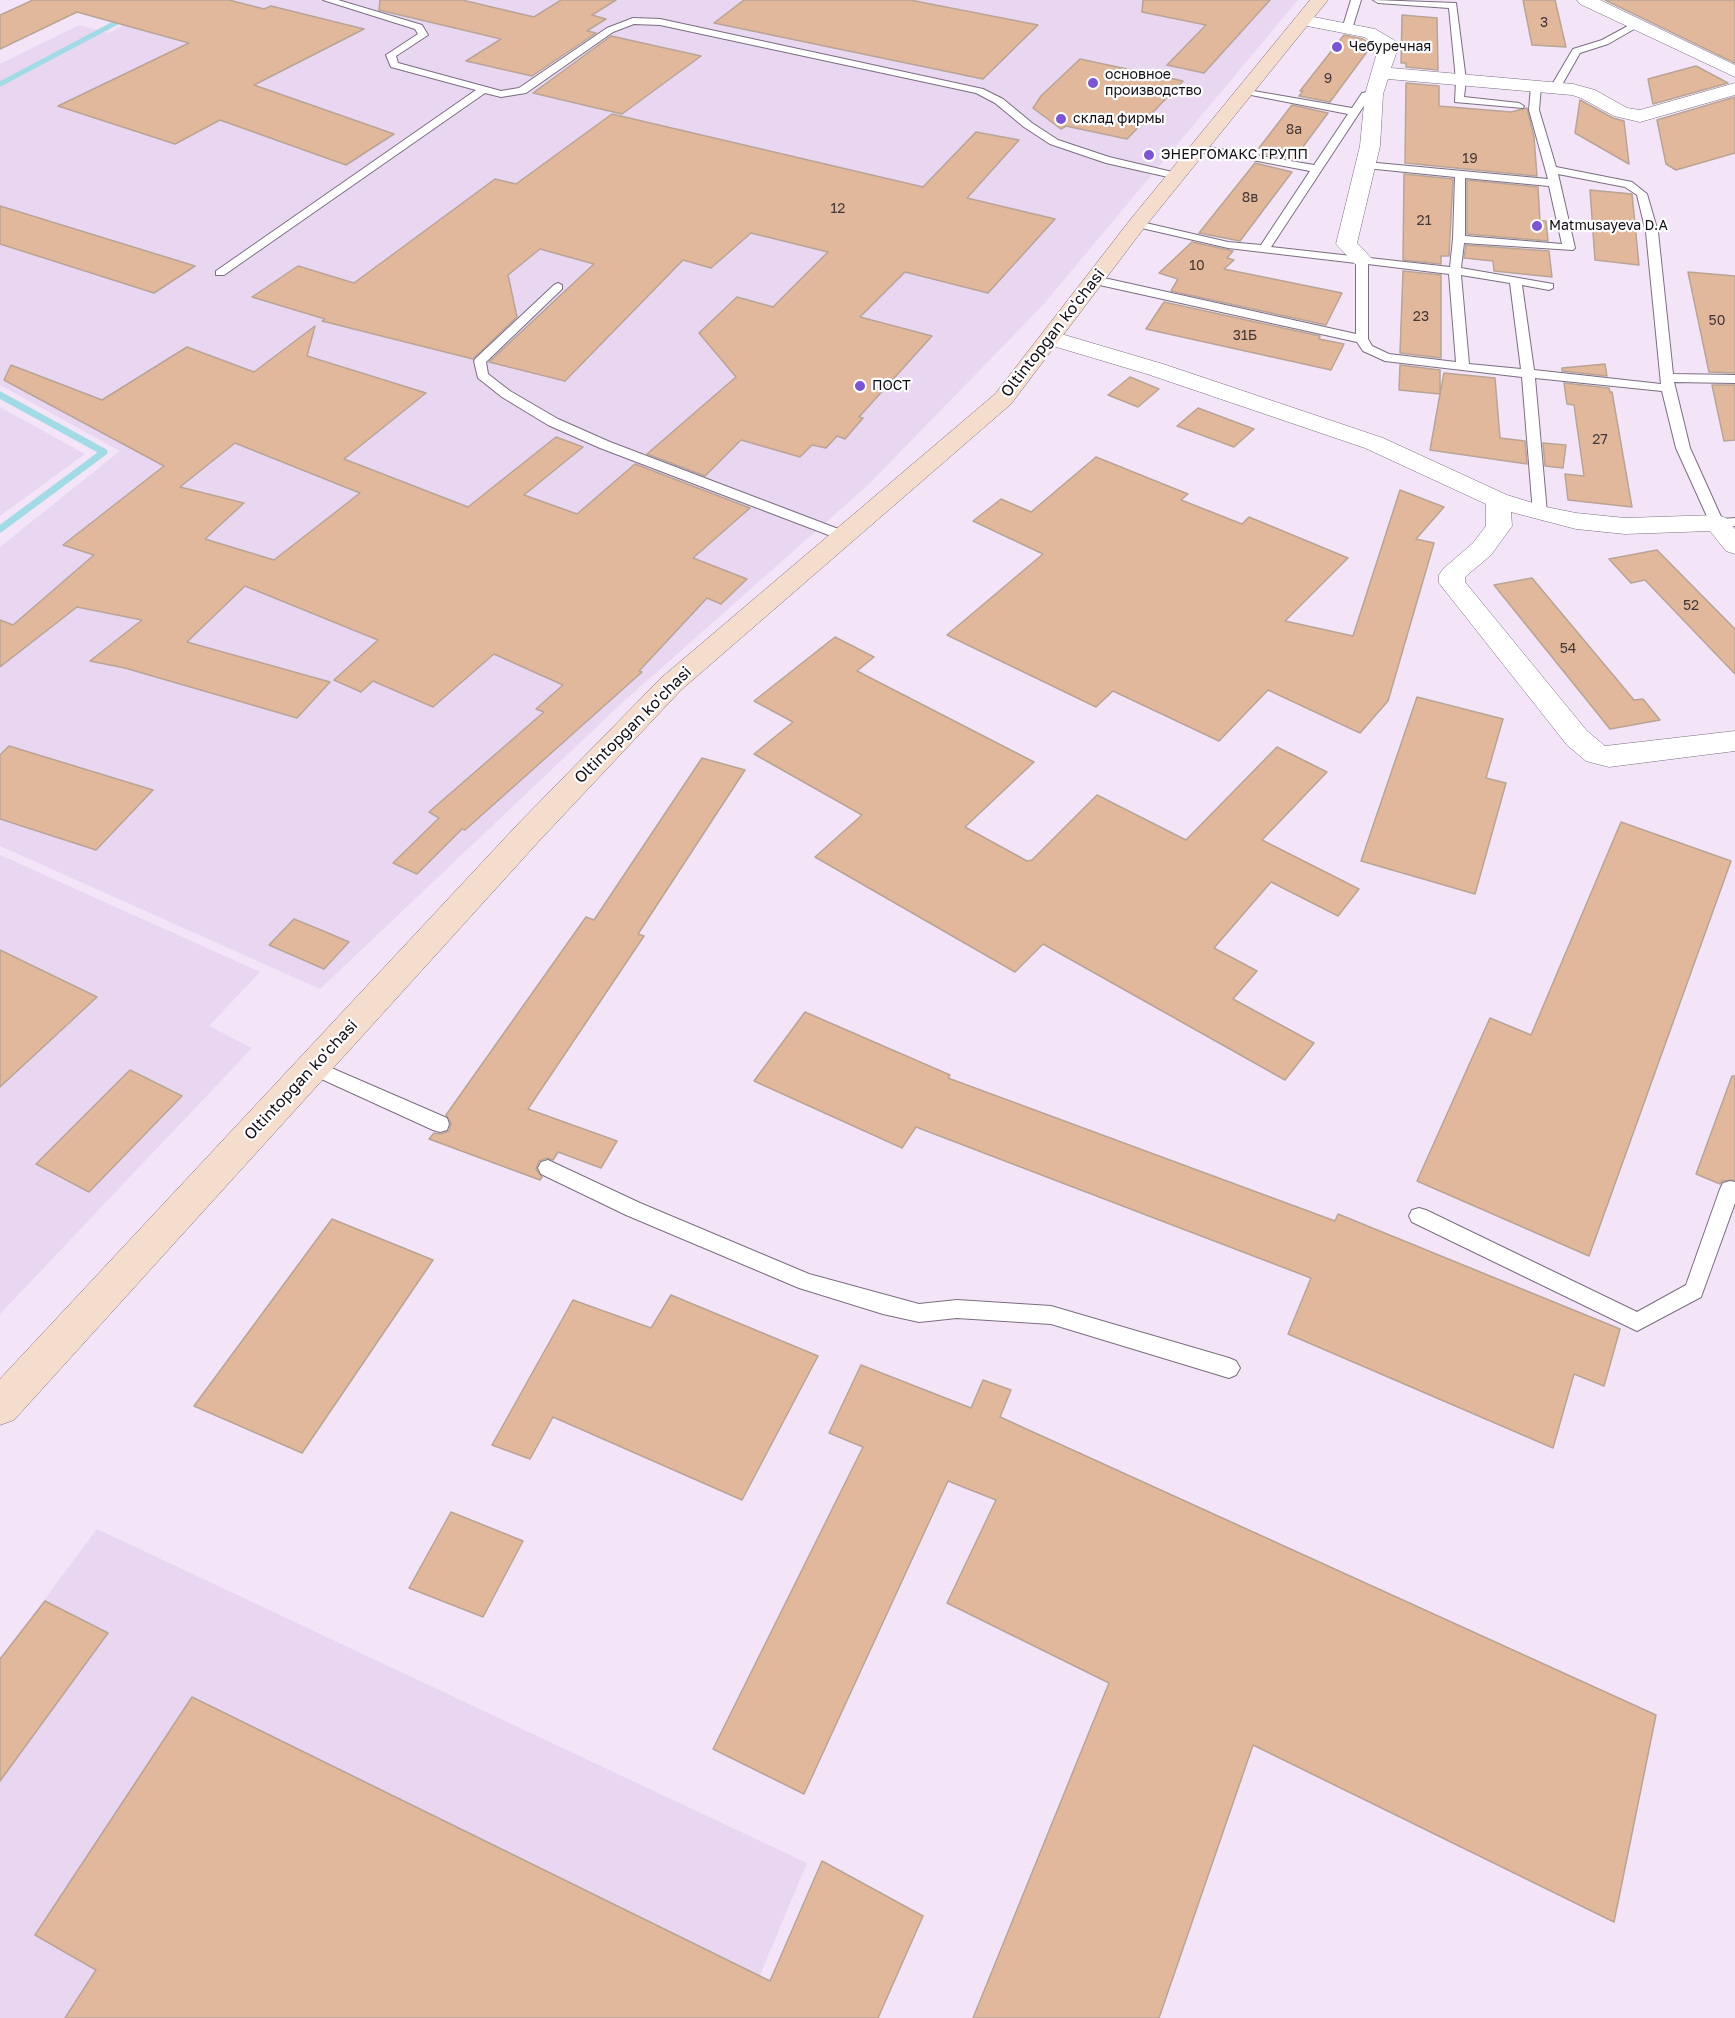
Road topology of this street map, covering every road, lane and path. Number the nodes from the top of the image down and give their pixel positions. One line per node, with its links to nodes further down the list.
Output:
1 (328, 0): 15 (lane)
2 (1356, 0): 8 (lane)
3 (1378, 0): 5 (lane)
4 (1586, 0): 7 (street)
5 (1453, 2): 11 (lane)
6 (1311, 10): 8 (street); 16 (street, Oltintopgan ko'chasi)
7 (1638, 24): 9 (street); 13 (lane)
8 (1347, 29): 10 (street)
9 (1735, 72)
10 (1381, 73): 11 (street); 17 (street)
11 (1461, 80): 12 (street); 18 (lane)
12 (1536, 86): 13 (street); 25 (lane)
13 (1555, 88): 14 (street)
14 (1735, 89)
15 (483, 90): 24 (lane); 31 (lane)
16 (1246, 91): 19 (lane); 20 (street, Oltintopgan ko'chasi)
17 (1374, 94): 19 (lane); 21 (street)
18 (1519, 106)
19 (1355, 112): 22 (lane)
20 (1200, 147): 22 (lane); 24 (street, Oltintopgan ko'chasi)
21 (1366, 165): 23 (lane); 29 (street)
22 (1317, 169): 28 (lane)
23 (1460, 175): 25 (lane); 27 (lane)
24 (1177, 176): 26 (street, Oltintopgan ko'chasi)
25 (1553, 177): 27 (lane); 41 (lane)
26 (1137, 224): 28 (lane); 32 (street, Oltintopgan ko'chasi)
27 (1459, 239): 30 (lane)
28 (1264, 249): 29 (lane)
29 (1362, 260): 30 (lane); 37 (lane)
30 (1455, 271): 33 (lane); 38 (lane)
31 (220, 273)
32 (1095, 280): 36 (street, Oltintopgan ko'chasi); 37 (lane)
33 (1516, 281): 34 (lane); 39 (lane)
34 (1549, 286)
35 (558, 287): 45 (lane)
36 (1052, 338): 42 (street); 45 (street, Oltintopgan ko'chasi)
37 (1362, 339): 38 (lane)
38 (1463, 367): 39 (lane)
39 (1528, 374): 41 (lane); 43 (lane)
40 (1735, 379): 41 (lane)
41 (1667, 383): 44 (lane)
42 (1498, 500): 43 (street); 47 (street)
43 (1540, 513): 44 (street)
44 (1726, 522): 46 (street)
45 (843, 536): 48 (street, Oltintopgan ko'chasi)
46 (1735, 546)
47 (1735, 741)
48 (313, 1067): 49 (lane); 54 (street, Oltintopgan ko'chasi)
49 (440, 1124)
50 (548, 1168): 53 (lane)
51 (1730, 1189): 52 (lane)
52 (1419, 1216)
53 (1229, 1368)
54 (0, 1407)

